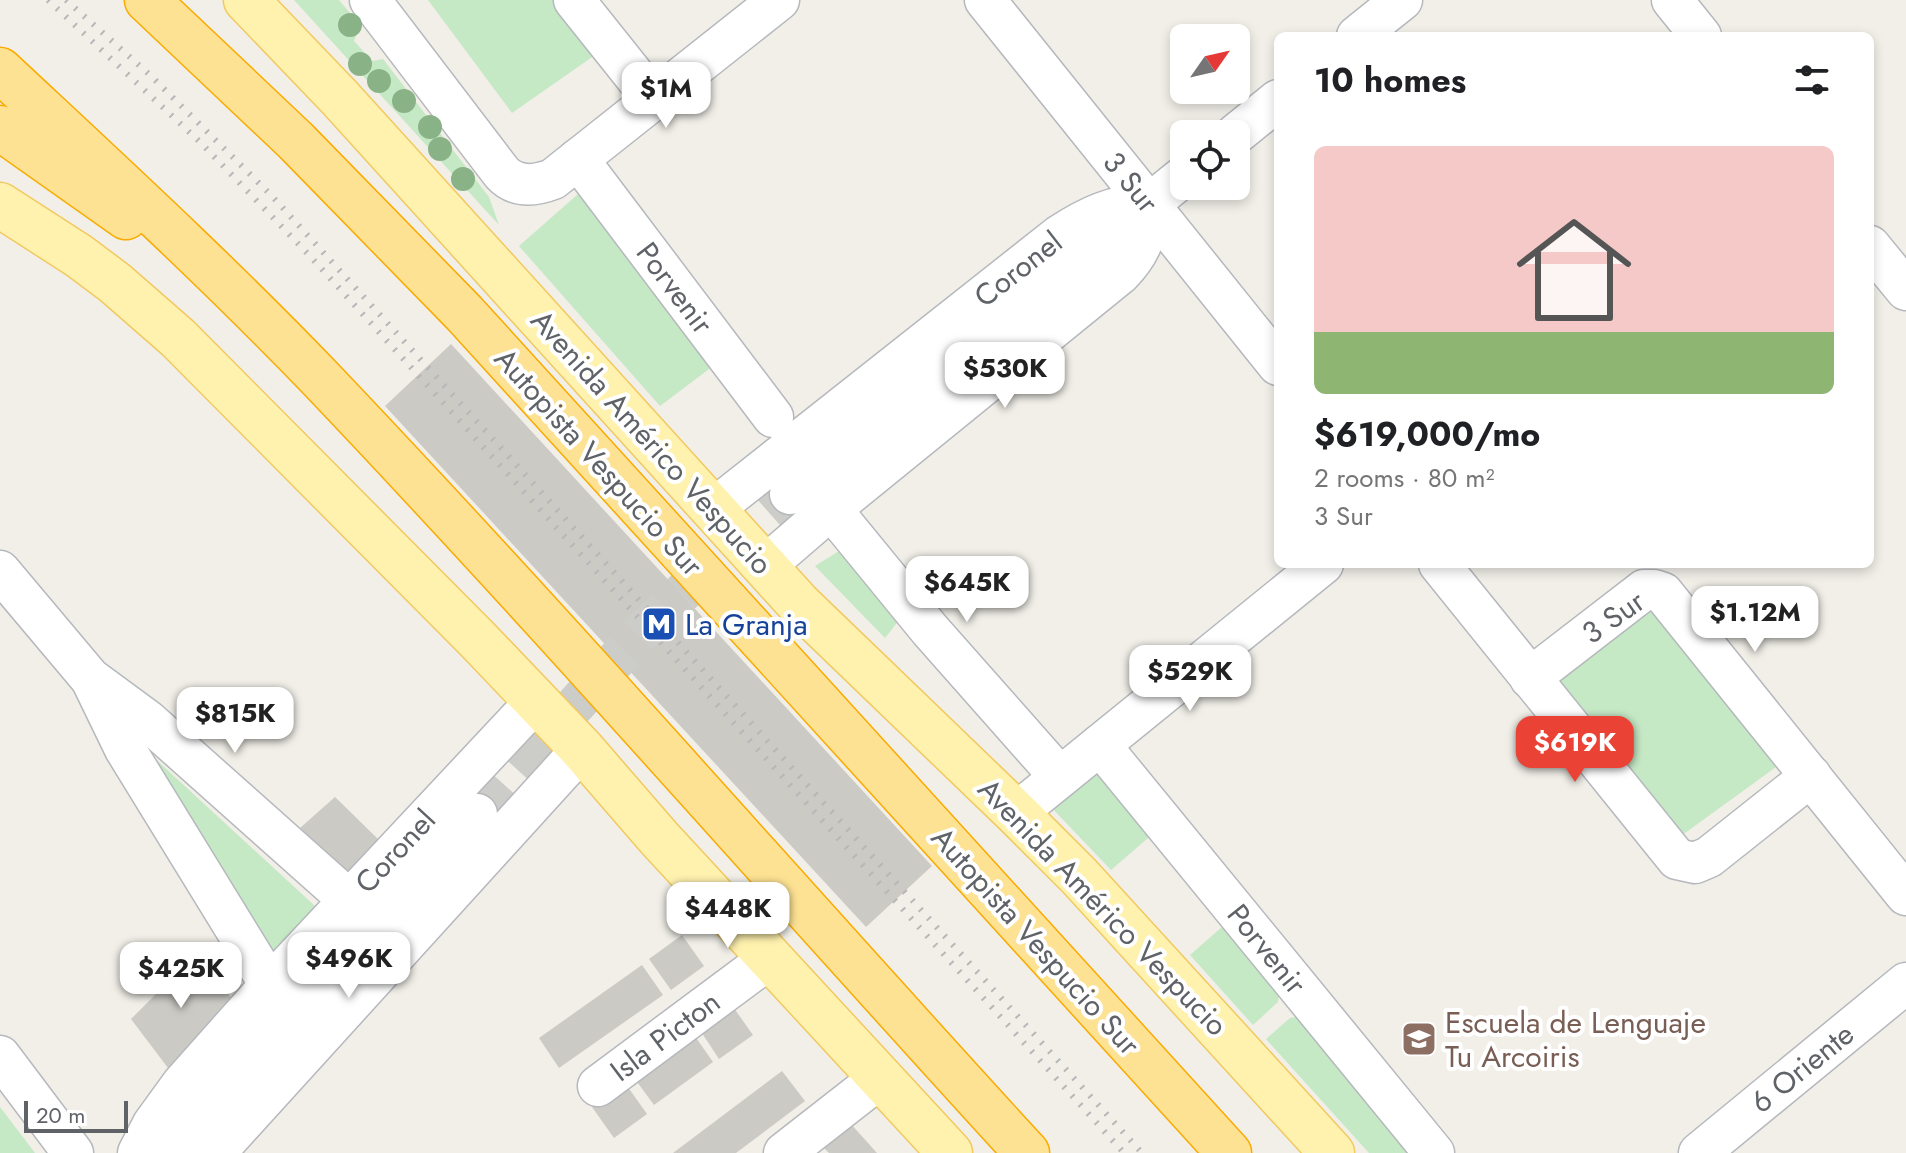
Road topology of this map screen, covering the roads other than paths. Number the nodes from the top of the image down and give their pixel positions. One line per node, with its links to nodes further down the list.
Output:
1 (147, 0): 56 (highway, Autopista Vespucio Sur)
2 (246, 0): 27 (main road, Avenida Américo Vespucio)
3 (370, 0): 16 (street)
4 (574, 0): 12 (street)
5 (779, 0): 12 (street)
6 (985, 0): 18 (street, 3 Sur)
7 (1402, 0): 9 (street)
8 (1672, 0): 10 (street)
9 (1362, 32)
10 (1698, 32)
11 (0, 70): 21 (highway)
12 (653, 99): 16 (street)
13 (1274, 103): 14 (street)
14 (1250, 123)
15 (0, 128): 21 (highway)
16 (578, 159): 24 (street, Porvenir)
17 (1170, 187): 18 (street, Coronel)
18 (1149, 204): 23 (street, 3 Sur); 25 (street, Coronel); 26 (street); 27 (street, Coronel)
19 (0, 205): 34 (main road)
20 (1874, 251): 22 (street)
21 (230, 289): 55 (highway)
22 (1906, 290)
23 (1274, 360)
24 (773, 417)
25 (790, 494)
26 (831, 509): 28 (street); 38 (street)
27 (712, 510): 28 (main road, Avenida Américo Vespucio)
28 (765, 566): 39 (main road, Avenida Américo Vespucio)
29 (1318, 568): 35 (street)
30 (1442, 568): 33 (street)
31 (0, 571): 32 (street)
32 (90, 678): 42 (street); 45 (street)
33 (1530, 678): 37 (street); 37 (street, 3 Sur)
34 (536, 701): 36 (main road); 42 (street, Coronel)
35 (1100, 745): 38 (street); 58 (street, Porvenir)
36 (582, 749): 43 (main road); 52 (street)
37 (1811, 776): 41 (street, 3 Sur)
38 (1060, 777): 39 (street)
39 (1016, 813): 57 (main road, Avenida Américo Vespucio)
40 (477, 814): 51 (street, Coronel)
41 (1906, 895)
42 (349, 900): 45 (street, Coronel)
43 (770, 958): 47 (main road); 48 (street, Isla Picton)
44 (1906, 983): 59 (street, 6 Oriente)
45 (270, 985): 50 (street, Coronel)
46 (0, 1056): 49 (street)
47 (880, 1078): 53 (street); 54 (main road)
48 (598, 1086)
49 (73, 1153)
50 (138, 1153)
51 (177, 1153)
52 (215, 1153)
53 (785, 1153)
54 (950, 1153)
55 (1027, 1153)
56 (1229, 1153)
57 (1332, 1153)
58 (1434, 1153)
59 (1699, 1153)

